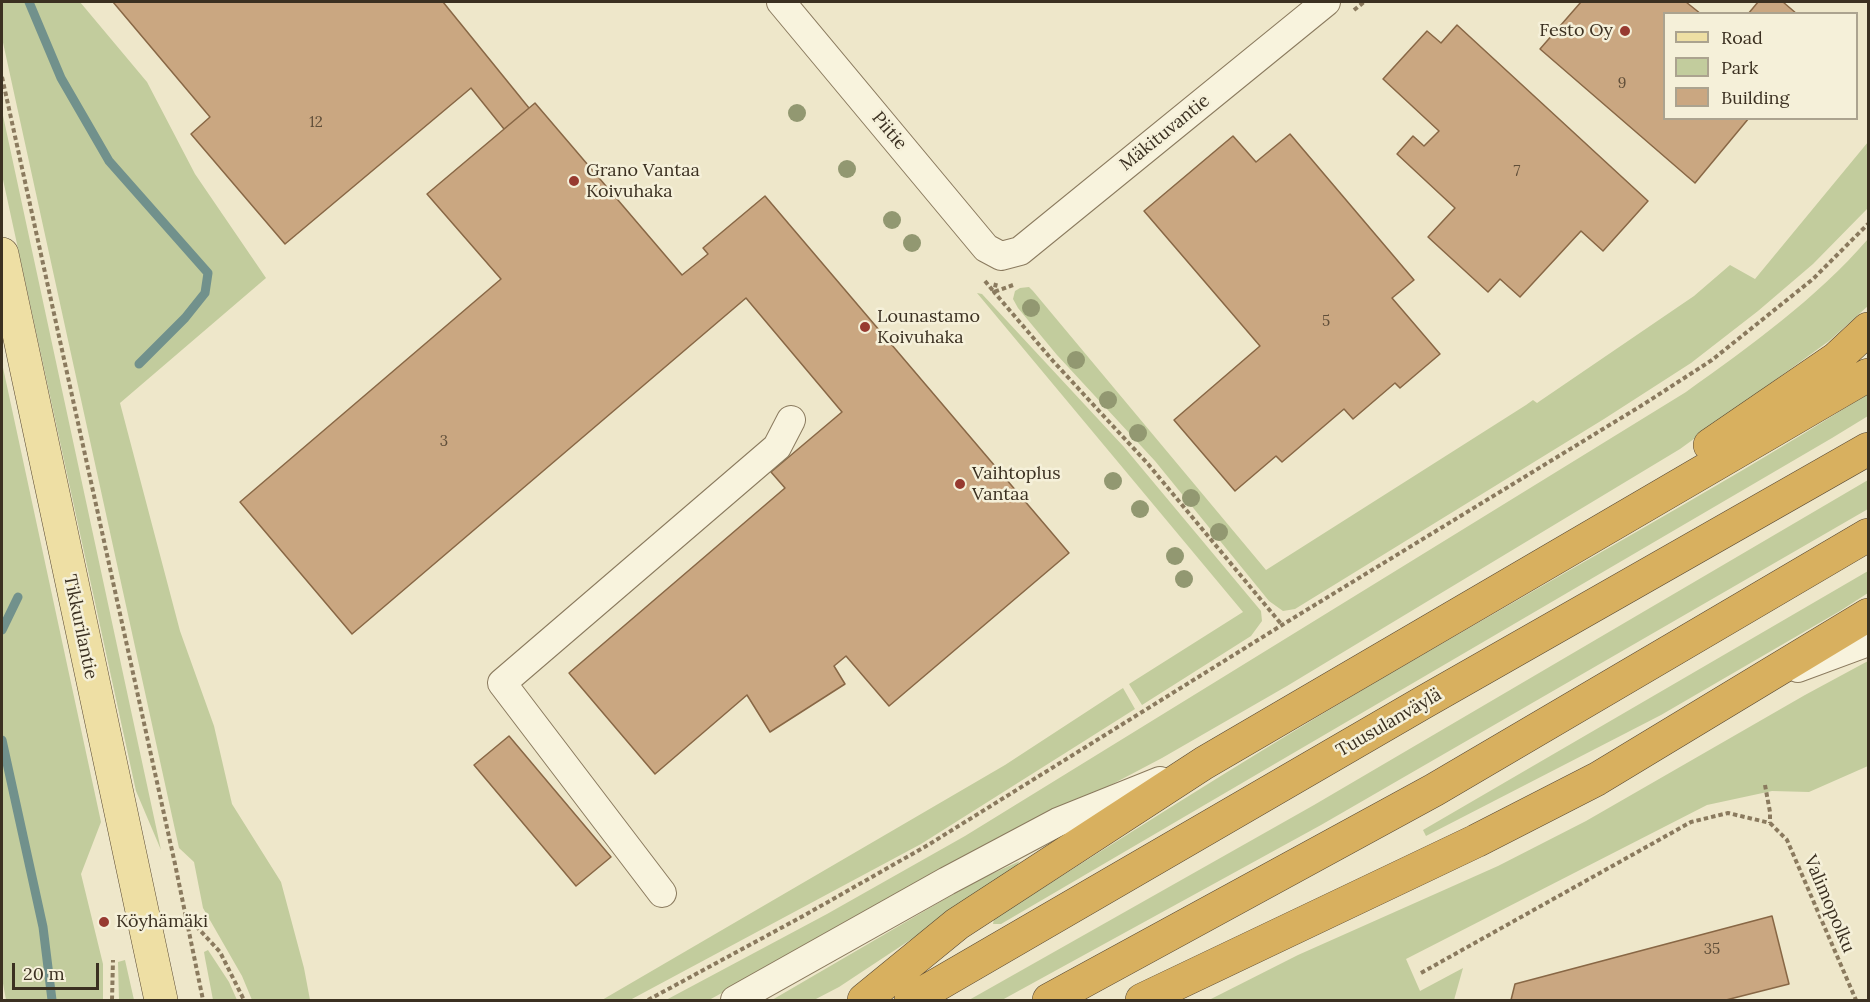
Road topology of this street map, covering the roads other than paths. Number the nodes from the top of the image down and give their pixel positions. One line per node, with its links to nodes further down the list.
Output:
1 (781, 2): 4 (street, Piitie)
2 (1336, 9): 4 (street, Mäkituvantie)
3 (2, 254): 14 (main road, Tikkurilantie)
4 (1001, 256)
5 (1869, 329): 10 (highway)
6 (1869, 375): 10 (highway)
7 (791, 420): 13 (street)
8 (1869, 449): 17 (highway, Tuusulanväylä)
9 (1869, 536): 18 (highway)
10 (1471, 608): 12 (highway)
11 (1865, 625): 19 (highway)
12 (1204, 763): 15 (street); 16 (highway)
13 (662, 893)
14 (161, 1000)
15 (735, 1000)
16 (864, 1000)
17 (911, 1000)
18 (1049, 1000)
19 (1142, 1000)

